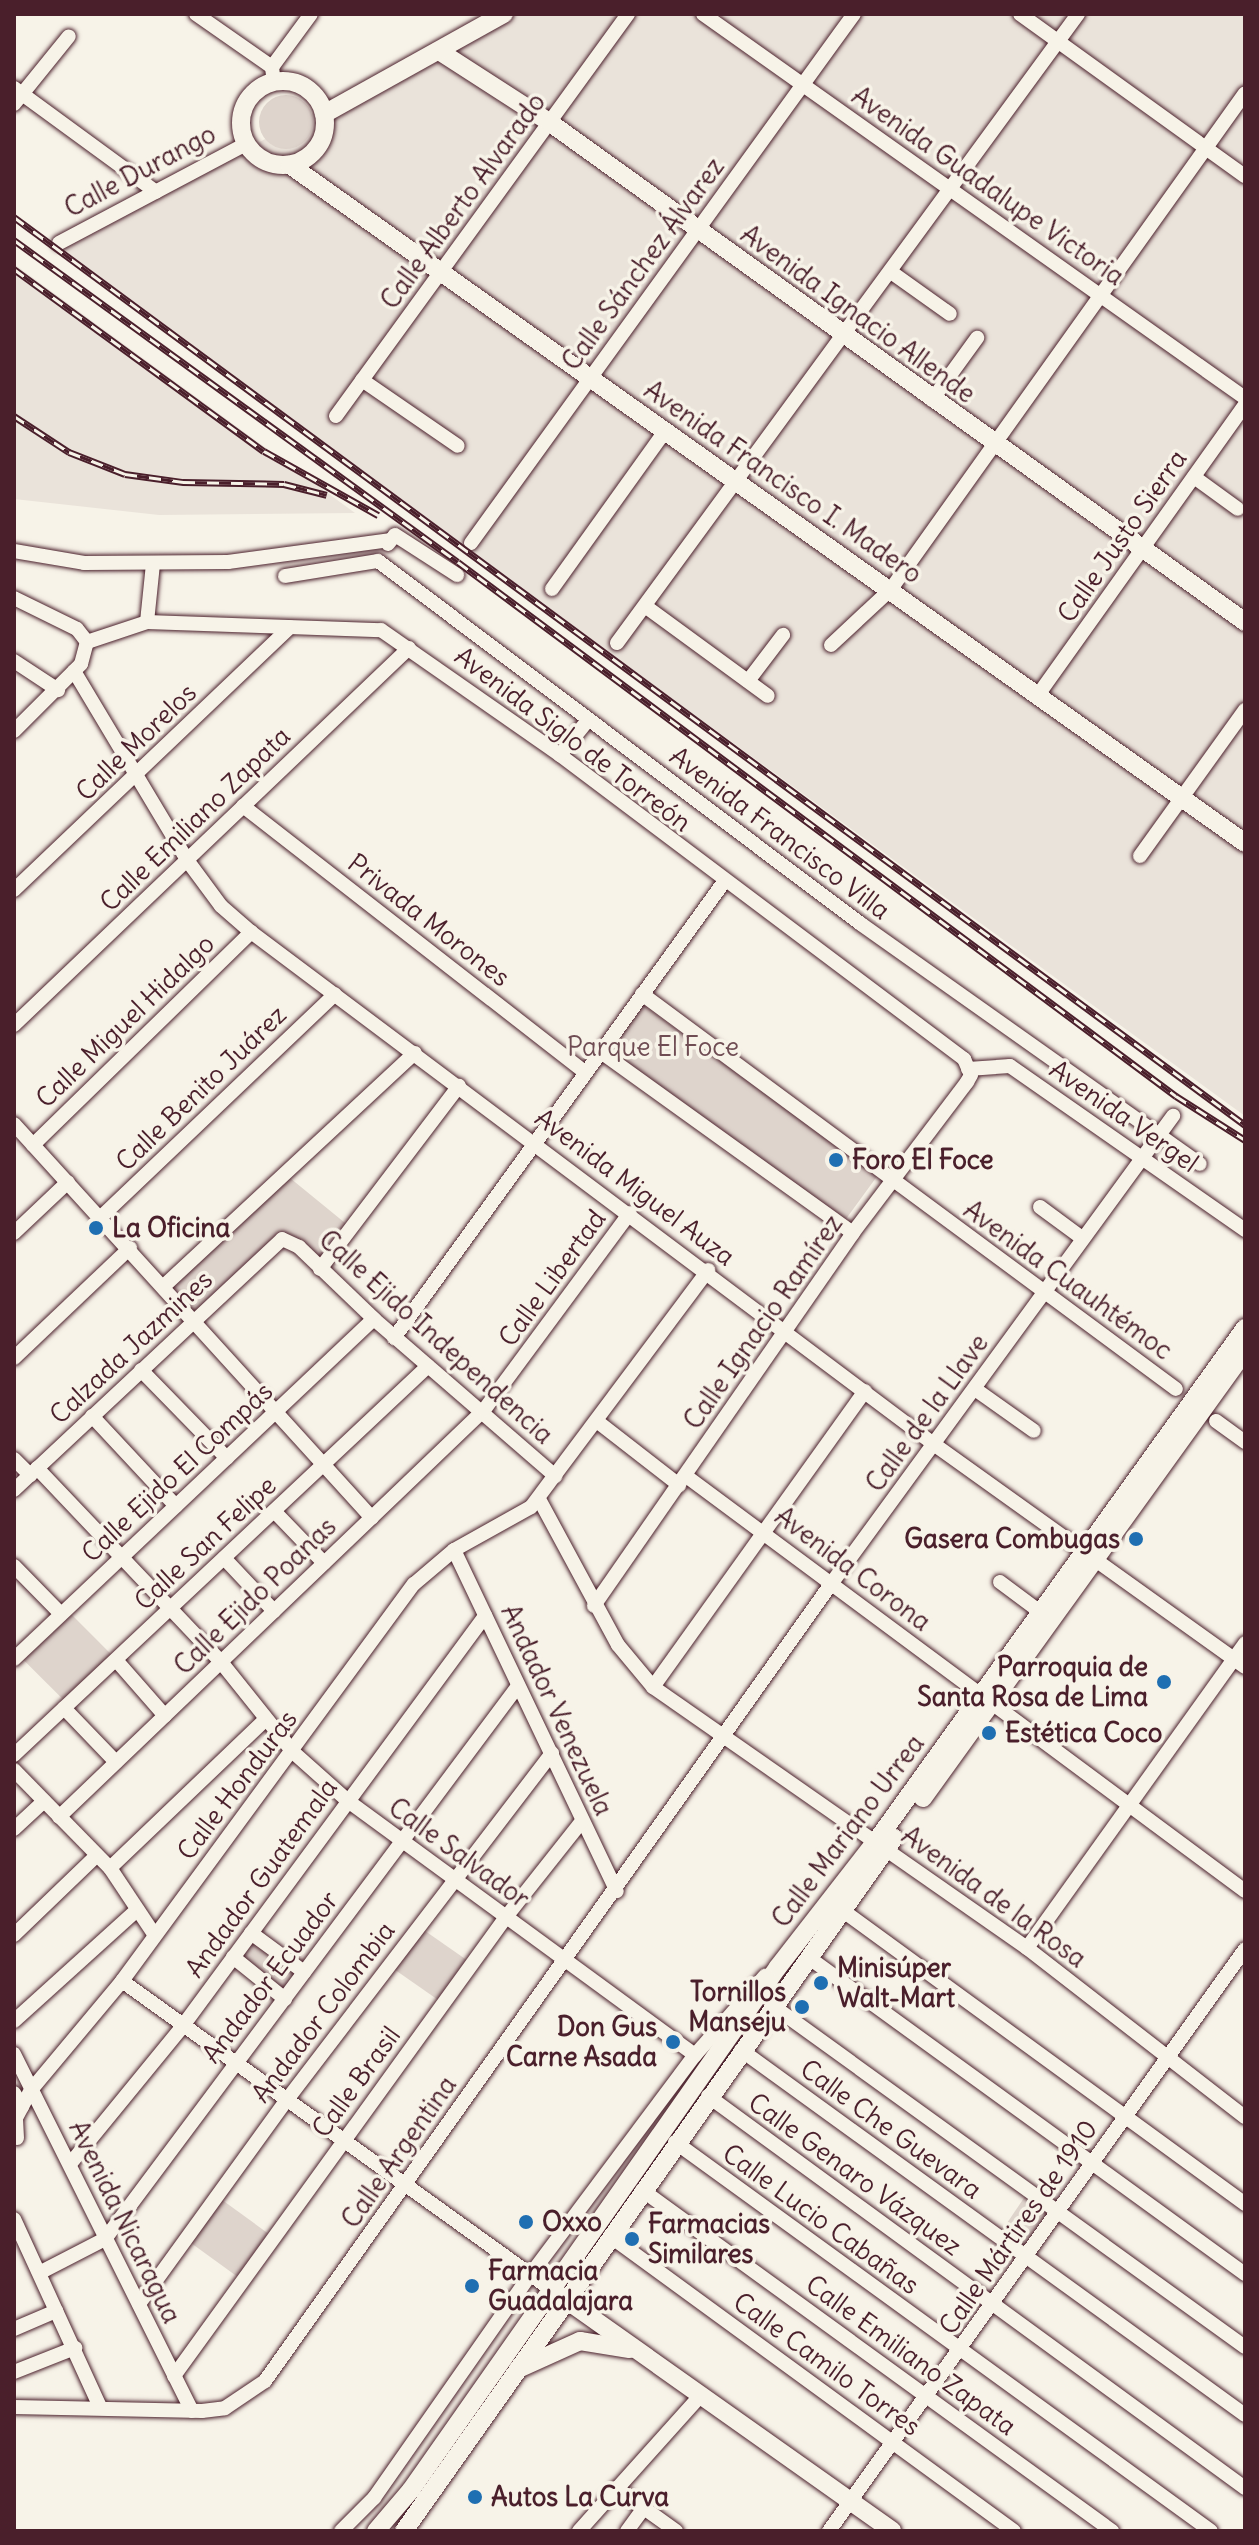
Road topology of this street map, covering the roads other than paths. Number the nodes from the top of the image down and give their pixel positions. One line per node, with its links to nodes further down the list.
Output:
1 (196, 14): 12 (street)
2 (311, 14): 12 (street)
3 (504, 14): 11 (main road)
4 (628, 14): 17 (street, Calle Alberto Alvarado)
5 (703, 14): 13 (street, Avenida Guadalupe Victoria)
6 (854, 14): 13 (street, Calle Sánchez Álvarez)
7 (1020, 14): 10 (street)
8 (1078, 14): 10 (street)
9 (69, 36): 15 (street)
10 (1058, 41): 19 (street); 22 (street)
11 (439, 51): 16 (main road); 17 (main road, Avenida Ignacio Allende)
12 (273, 74): 16 (main road); 18 (main road)
13 (803, 85): 22 (street, Avenida Guadalupe Victoria); 24 (street, Calle Sánchez Álvarez)
14 (1245, 93): 19 (street)
15 (17, 95): 23 (street)
16 (324, 114): 20 (main road)
17 (549, 122): 24 (main road, Avenida Ignacio Allende); 26 (street, Calle Alberto Alvarado)
18 (246, 144): 20 (main road); 23 (street, Calle Durango)
19 (1206, 148): 21 (street); 28 (street)
20 (290, 165): 26 (main road, Avenida Francisco I. Madero)
21 (1245, 176)
22 (951, 190): 27 (street); 28 (street, Avenida Guadalupe Victoria)
23 (156, 192): 25 (street, Calle Durango)
24 (699, 230): 30 (main road, Avenida Ignacio Allende); 32 (street, Calle Sánchez Álvarez)
25 (59, 243)
26 (441, 271): 32 (main road, Avenida Francisco I. Madero); 33 (street, Calle Alberto Alvarado)
27 (891, 272): 29 (street); 30 (street)
28 (1101, 295): 34 (street, Avenida Guadalupe Victoria); 39 (street)
29 (950, 314)
30 (843, 337): 35 (main road, Avenida Ignacio Allende); 42 (street)
31 (977, 338): 35 (street)
32 (590, 376): 38 (main road, Avenida Francisco I. Madero); 45 (street, Calle Sánchez Álvarez)
33 (362, 380): 37 (street, Calle Alberto Alvarado); 40 (street)
34 (1245, 398)
35 (932, 400): 39 (main road, Avenida Ignacio Allende)
36 (1245, 405): 41 (street, Calle Justo Sierra)
37 (336, 416)
38 (665, 431): 42 (main road, Avenida Francisco I. Madero); 52 (street)
39 (994, 444): 46 (main road, Avenida Ignacio Allende); 53 (street)
40 (458, 446)
41 (1194, 477): 43 (street); 46 (street, Calle Justo Sierra)
42 (738, 481): 53 (main road, Avenida Francisco I. Madero); 55 (street)
43 (1238, 509)
44 (393, 538): 48 (street); 49 (street); 50 (street)
45 (471, 543)
46 (1142, 549): 57 (main road, Avenida Ignacio Allende); 68 (street, Calle Justo Sierra)
47 (14, 551): 49 (street)
48 (378, 561): 51 (street); 71 (street, Avenida Francisco Villa)
49 (153, 564): 56 (street)
50 (457, 575)
51 (285, 576)
52 (552, 589)
53 (891, 589): 62 (street); 68 (main road, Avenida Francisco I. Madero)
54 (14, 598): 60 (street)
55 (645, 606): 61 (street); 66 (street)
56 (147, 622): 58 (street, Avenida Siglo de Torreón); 60 (street, Avenida Siglo de Torreón)
57 (1245, 622)
58 (290, 627): 63 (street, Avenida Siglo de Torreón); 74 (street, Calle Morelos)
59 (783, 635): 66 (street)
60 (87, 642): 65 (street)
61 (617, 643)
62 (831, 645)
63 (409, 648): 73 (street, Avenida Siglo de Torreón); 76 (street, Calle Emiliano Zapata)
64 (14, 661): 67 (street)
65 (74, 671): 67 (street); 74 (street, Avenida Miguel Auza)
66 (748, 681): 69 (street)
67 (58, 690): 72 (street)
68 (1038, 695): 75 (main road, Avenida Francisco I. Madero)
69 (768, 696)
70 (1245, 710): 75 (street)
71 (588, 720): 73 (street); 93 (street, Avenida Francisco Villa)
72 (16, 725)
73 (560, 755): 80 (street, Avenida Siglo de Torreón)
74 (139, 772): 79 (street, Avenida Miguel Auza); 81 (street, Calle Morelos)
75 (1182, 798): 77 (main road, Avenida Francisco I. Madero); 78 (street)
76 (243, 806): 79 (street, Calle Emiliano Zapata); 89 (street, Privada Morones)
77 (1245, 843)
78 (1140, 856)
79 (187, 860): 82 (street, Avenida Miguel Auza); 85 (street, Calle Emiliano Zapata)
80 (724, 882): 84 (street); 88 (street, Avenida Siglo de Torreón)
81 (14, 890)
82 (251, 932): 83 (street, Avenida Miguel Auza); 95 (street, Calle Miguel Hidalgo)
83 (335, 994): 87 (street, Avenida Miguel Auza); 102 (street, Calle Benito Juárez)
84 (642, 994): 86 (street); 98 (street, Avenida Cuauhtémoc)
85 (14, 1025)
86 (601, 1052): 89 (street); 105 (street)
87 (415, 1053): 90 (street, Avenida Miguel Auza); 111 (street)
88 (968, 1069): 96 (street, Avenida Vergel); 98 (street, Calle Ignacio Ramírez)
89 (585, 1072): 94 (street)
90 (459, 1086): 94 (street, Avenida Miguel Auza); 109 (street)
91 (1173, 1116): 93 (street, Calle de la Llave)
92 (14, 1124): 95 (street)
93 (1157, 1137): 96 (street, Calle de la Llave); 97 (street, Avenida Francisco Villa)
94 (533, 1141): 101 (street, Avenida Miguel Auza); 117 (street)
95 (33, 1145): 99 (street)
96 (1142, 1157): 103 (street, Avenida Vergel); 106 (street, Calle de la Llave)
97 (1200, 1164)
98 (893, 1180): 105 (street, Calle Ignacio Ramírez); 112 (street, Avenida Cuauhtémoc)
99 (68, 1182): 102 (street); 104 (street)
100 (1040, 1207): 106 (street)
101 (630, 1213): 110 (street, Avenida Miguel Auza); 125 (street, Calle Libertad)
102 (101, 1217): 108 (street)
103 (1245, 1230)
104 (14, 1233)
105 (853, 1233): 116 (street, Calle Ignacio Ramírez)
106 (1082, 1238): 112 (street, Calle de la Llave)
107 (282, 1239): 109 (street, Calle Ejido Independencia); 113 (street, Calzada Jazmines)
108 (130, 1248): 111 (street); 119 (street)
109 (320, 1269): 114 (street, Calle Ejido Independencia)
110 (708, 1270): 116 (street, Avenida Miguel Auza); 129 (street)
111 (165, 1285): 113 (street)
112 (1042, 1294): 122 (street, Calle de la Llave); 123 (street, Avenida Cuauhtémoc)
113 (197, 1319): 121 (street, Calzada Jazmines); 126 (street)
114 (374, 1319): 117 (street, Calle Ejido Independencia); 126 (street, Calle Ejido El Compás)
115 (1245, 1328): 146 (main road, Calle Mariano Urrea)
116 (786, 1332): 124 (street, Avenida Miguel Auza); 138 (street, Calle Ignacio Ramírez)
117 (394, 1338): 120 (street, Calle Ejido Independencia)
118 (1245, 1351): 146 (main road, Calle Mariano Urrea)
119 (14, 1358)
120 (428, 1366): 125 (street, Calle Ejido Independencia); 135 (street, Calle San Felipe)
121 (141, 1370): 127 (street, Calzada Jazmines); 133 (street)
122 (975, 1389): 130 (street); 132 (street, Calle de la Llave)
123 (1176, 1389)
124 (865, 1391): 132 (street, Avenida Miguel Auza); 144 (street)
125 (484, 1410): 137 (street, Calle Ejido Independencia); 143 (street, Calle Ejido Poanas)
126 (276, 1412): 133 (street, Calle Ejido El Compás); 135 (street)
127 (92, 1416): 136 (street, Calzada Jazmines); 141 (street)
128 (1216, 1421): 131 (street)
129 (598, 1422): 137 (street); 138 (street, Avenida Corona)
130 (1034, 1431)
131 (1245, 1442)
132 (935, 1445): 146 (street, Avenida Miguel Auza); 152 (street, Calle de la Llave)
133 (227, 1458): 141 (street, Calle Ejido El Compás)
134 (14, 1459): 136 (street, Calle Salvador)
135 (324, 1463): 142 (street, Calle San Felipe); 143 (street)
136 (33, 1472): 139 (street, Calzada Jazmines); 147 (street, Calle Salvador)
137 (555, 1476): 140 (street)
138 (682, 1480): 144 (street, Avenida Corona); 153 (street, Calle Ignacio Ramírez)
139 (14, 1490)
140 (539, 1499): 145 (street, Calle Honduras); 153 (street, Avenida de la Rosa)
141 (176, 1506): 147 (street, Calle Ejido El Compás)
142 (274, 1511): 148 (street, Calle San Felipe); 149 (street)
143 (372, 1518): 149 (street, Calle Ejido Poanas)
144 (764, 1532): 152 (street, Avenida Corona); 165 (street)
145 (454, 1550): 157 (street, Andador Venezuela); 171 (street, Calle Honduras)
146 (1090, 1555): 158 (main road, Calle Mariano Urrea); 163 (street, Avenida Miguel Auza)
147 (121, 1558): 154 (street, Calle Salvador); 156 (street, Calle Ejido El Compás)
148 (224, 1558): 154 (street, Calle San Felipe); 155 (street)
149 (324, 1563): 155 (street, Calle Ejido Poanas)
150 (14, 1566): 156 (street)
151 (1000, 1582): 158 (street)
152 (831, 1584): 166 (street, Avenida Corona); 170 (street, Calle de la Llave)
153 (594, 1606): 165 (street, Avenida de la Rosa)
154 (170, 1608): 161 (street, Calle San Felipe); 162 (street, Calle Salvador)
155 (274, 1611): 162 (street, Calle Ejido Poanas)
156 (61, 1614): 160 (street, Calle Ejido El Compás)
157 (485, 1616): 164 (street, Andador Venezuela); 177 (street, Andador Guatemala)
158 (1046, 1616): 166 (main road, Calle Mariano Urrea)
159 (1245, 1643): 163 (street)
160 (15, 1656)
161 (116, 1660): 167 (street, Calle San Felipe); 168 (street)
162 (221, 1662): 168 (street, Calle Ejido Poanas); 169 (street, Calle Salvador)
163 (1239, 1663): 178 (street)
164 (518, 1686): 172 (street, Andador Venezuela); 182 (street, Andador Ecuador)
165 (653, 1687): 170 (street, Avenida de la Rosa)
166 (987, 1698): 178 (street, Avenida Corona); 183 (main road, Calle Mariano Urrea)
167 (64, 1708): 173 (street, Calle San Felipe); 174 (street)
168 (165, 1716): 174 (street, Calle Ejido Poanas)
169 (265, 1720): 171 (street, Calle Salvador); 185 (street)
170 (723, 1739): 183 (street, Avenida de la Rosa); 187 (street, Calle Argentina)
171 (293, 1752): 177 (street, Calle Salvador); 193 (street, Calle Honduras)
172 (552, 1753): 180 (street, Andador Venezuela); 186 (street, Andador Colombia)
173 (14, 1755)
174 (116, 1762): 179 (street, Calle Ejido Poanas)
175 (14, 1770): 176 (street)
176 (44, 1801): 179 (street); 181 (street)
177 (348, 1801): 182 (street, Calle Salvador); 192 (street, Andador Guatemala)
178 (1127, 1806): 188 (street, Avenida Corona); 195 (street)
179 (59, 1817): 184 (street)
180 (582, 1821): 187 (street, Andador Venezuela); 191 (street, Calle Brasil)
181 (14, 1829)
182 (403, 1841): 186 (street, Calle Salvador); 201 (street, Andador Ecuador)
183 (882, 1844): 190 (main road, Calle Mariano Urrea); 195 (street, Avenida de la Rosa); 200 (main road, Calle Mariano Urrea)
184 (97, 1855): 185 (street); 194 (street)
185 (110, 1868): 189 (street)
186 (453, 1878): 191 (street, Calle Salvador); 216 (street, Andador Colombia)
187 (617, 1891): 199 (street, Calle Argentina)
188 (1245, 1891)
189 (137, 1910): 193 (street); 205 (street)
190 (842, 1910): 198 (main road, Calle Mariano Urrea); 218 (street)
191 (506, 1917): 199 (street, Calle Salvador); 221 (street, Calle Brasil)
192 (251, 1933): 197 (street, Andador Guatemala); 201 (street)
193 (154, 1934): 202 (street, Calle Honduras)
194 (14, 1935)
195 (1027, 1948): 210 (street, Avenida de la Rosa)
196 (1245, 1949): 210 (street, Calle Mártires de 1910)
197 (233, 1957): 203 (street); 206 (street, Andador Guatemala)
198 (808, 1957): 204 (main road, Calle Mariano Urrea); 223 (street)
199 (565, 1960): 209 (street, Calle Salvador); 225 (street, Calle Argentina)
200 (778, 1967): 209 (street); 237 (main road, Calle Mariano Urrea)
201 (304, 1972): 203 (street, Andador Ecuador)
202 (122, 1981): 206 (street); 213 (street, Calle Honduras)
203 (285, 1999): 211 (street, Andador Ecuador)
204 (773, 2006): 207 (main road, Calle Mariano Urrea); 228 (street)
205 (14, 2021)
206 (182, 2027): 211 (street); 224 (street, Andador Guatemala)
207 (741, 2050): 215 (main road, Calle Mariano Urrea); 233 (street, Calle Che Guevara)
208 (14, 2054): 213 (street, Avenida Nicaragua)
209 (695, 2055): 235 (street)
210 (1167, 2058): 218 (street, Calle Mártires de 1910); 219 (street, Avenida de la Rosa)
211 (234, 2064): 216 (street); 231 (street, Andador Ecuador)
212 (14, 2085): 213 (street)
213 (31, 2090): 217 (street, Calle Honduras); 224 (street, Avenida Nicaragua)
214 (14, 2093): 217 (street)
215 (708, 2096): 222 (main road, Calle Mariano Urrea); 240 (street, Calle Genaro Vázquez)
216 (286, 2101): 221 (street); 239 (street, Andador Colombia)
217 (22, 2107): 220 (street, Calle Honduras)
218 (1126, 2116): 223 (street, Calle Mártires de 1910); 227 (street)
219 (1245, 2117)
220 (17, 2138)
221 (343, 2142): 225 (street); 249 (street, Calle Brasil)
222 (675, 2142): 226 (main road, Calle Mariano Urrea); 245 (street, Calle Lucio Cabañas)
223 (1092, 2163): 228 (street, Calle Mártires de 1910); 236 (street)
224 (70, 2164): 231 (street, Avenida Nicaragua)
225 (404, 2185): 235 (street); 254 (street, Calle Argentina)
226 (642, 2190): 230 (main road, Calle Mariano Urrea); 251 (street, Calle Emiliano Zapata)
227 (1245, 2204)
228 (1058, 2211): 233 (street, Calle Mártires de 1910); 243 (street)
229 (14, 2219): 232 (street)
230 (610, 2236): 238 (main road, Calle Mariano Urrea); 256 (street, Calle Camilo Torres)
231 (105, 2239): 234 (street, Andador Ecuador); 239 (street, Avenida Nicaragua)
232 (19, 2243): 234 (street)
233 (1028, 2258): 240 (street, Calle Mártires de 1910); 255 (street, Calle Che Guevara)
234 (41, 2272): 241 (street)
235 (531, 2274): 237 (street); 261 (street)
236 (1245, 2274)
237 (549, 2288): 238 (main road); 262 (main road, Calle Mariano Urrea)
238 (566, 2298): 246 (main road); 248 (main road, Calle Mariano Urrea)
239 (139, 2304): 249 (street, Avenida Nicaragua)
240 (992, 2304): 245 (street, Calle Mártires de 1910); 258 (street, Calle Genaro Vázquez)
241 (56, 2311): 242 (street); 244 (street)
242 (14, 2329)
243 (1245, 2347)
244 (75, 2348): 247 (street); 253 (street)
245 (959, 2351): 251 (street, Calle Mártires de 1910); 271 (street, Calle Lucio Cabañas)
246 (648, 2356): 248 (main road); 250 (main road)
247 (14, 2372)
248 (512, 2372): 263 (main road, Calle Mariano Urrea)
249 (174, 2376): 254 (street, Avenida Nicaragua)
250 (701, 2395): 257 (street); 259 (main road)
251 (927, 2397): 256 (street, Calle Mártires de 1910); 270 (street, Calle Emiliano Zapata)
252 (14, 2407): 253 (street, Calle Argentina)
253 (100, 2407): 254 (street, Calle Argentina)
254 (192, 2411)
255 (1245, 2415)
256 (895, 2442): 259 (street, Calle Mártires de 1910); 269 (street, Calle Camilo Torres)
257 (616, 2488): 260 (street); 264 (street)
258 (1245, 2488)
259 (851, 2502): 267 (street, Calle Mártires de 1910); 268 (main road)
260 (644, 2508): 265 (street); 266 (street)
261 (341, 2531)
262 (376, 2531)
263 (404, 2531)
264 (579, 2531)
265 (627, 2531)
266 (676, 2531)
267 (829, 2531)
268 (892, 2531)
269 (1014, 2531)
270 (1112, 2531)
271 (1211, 2531)

